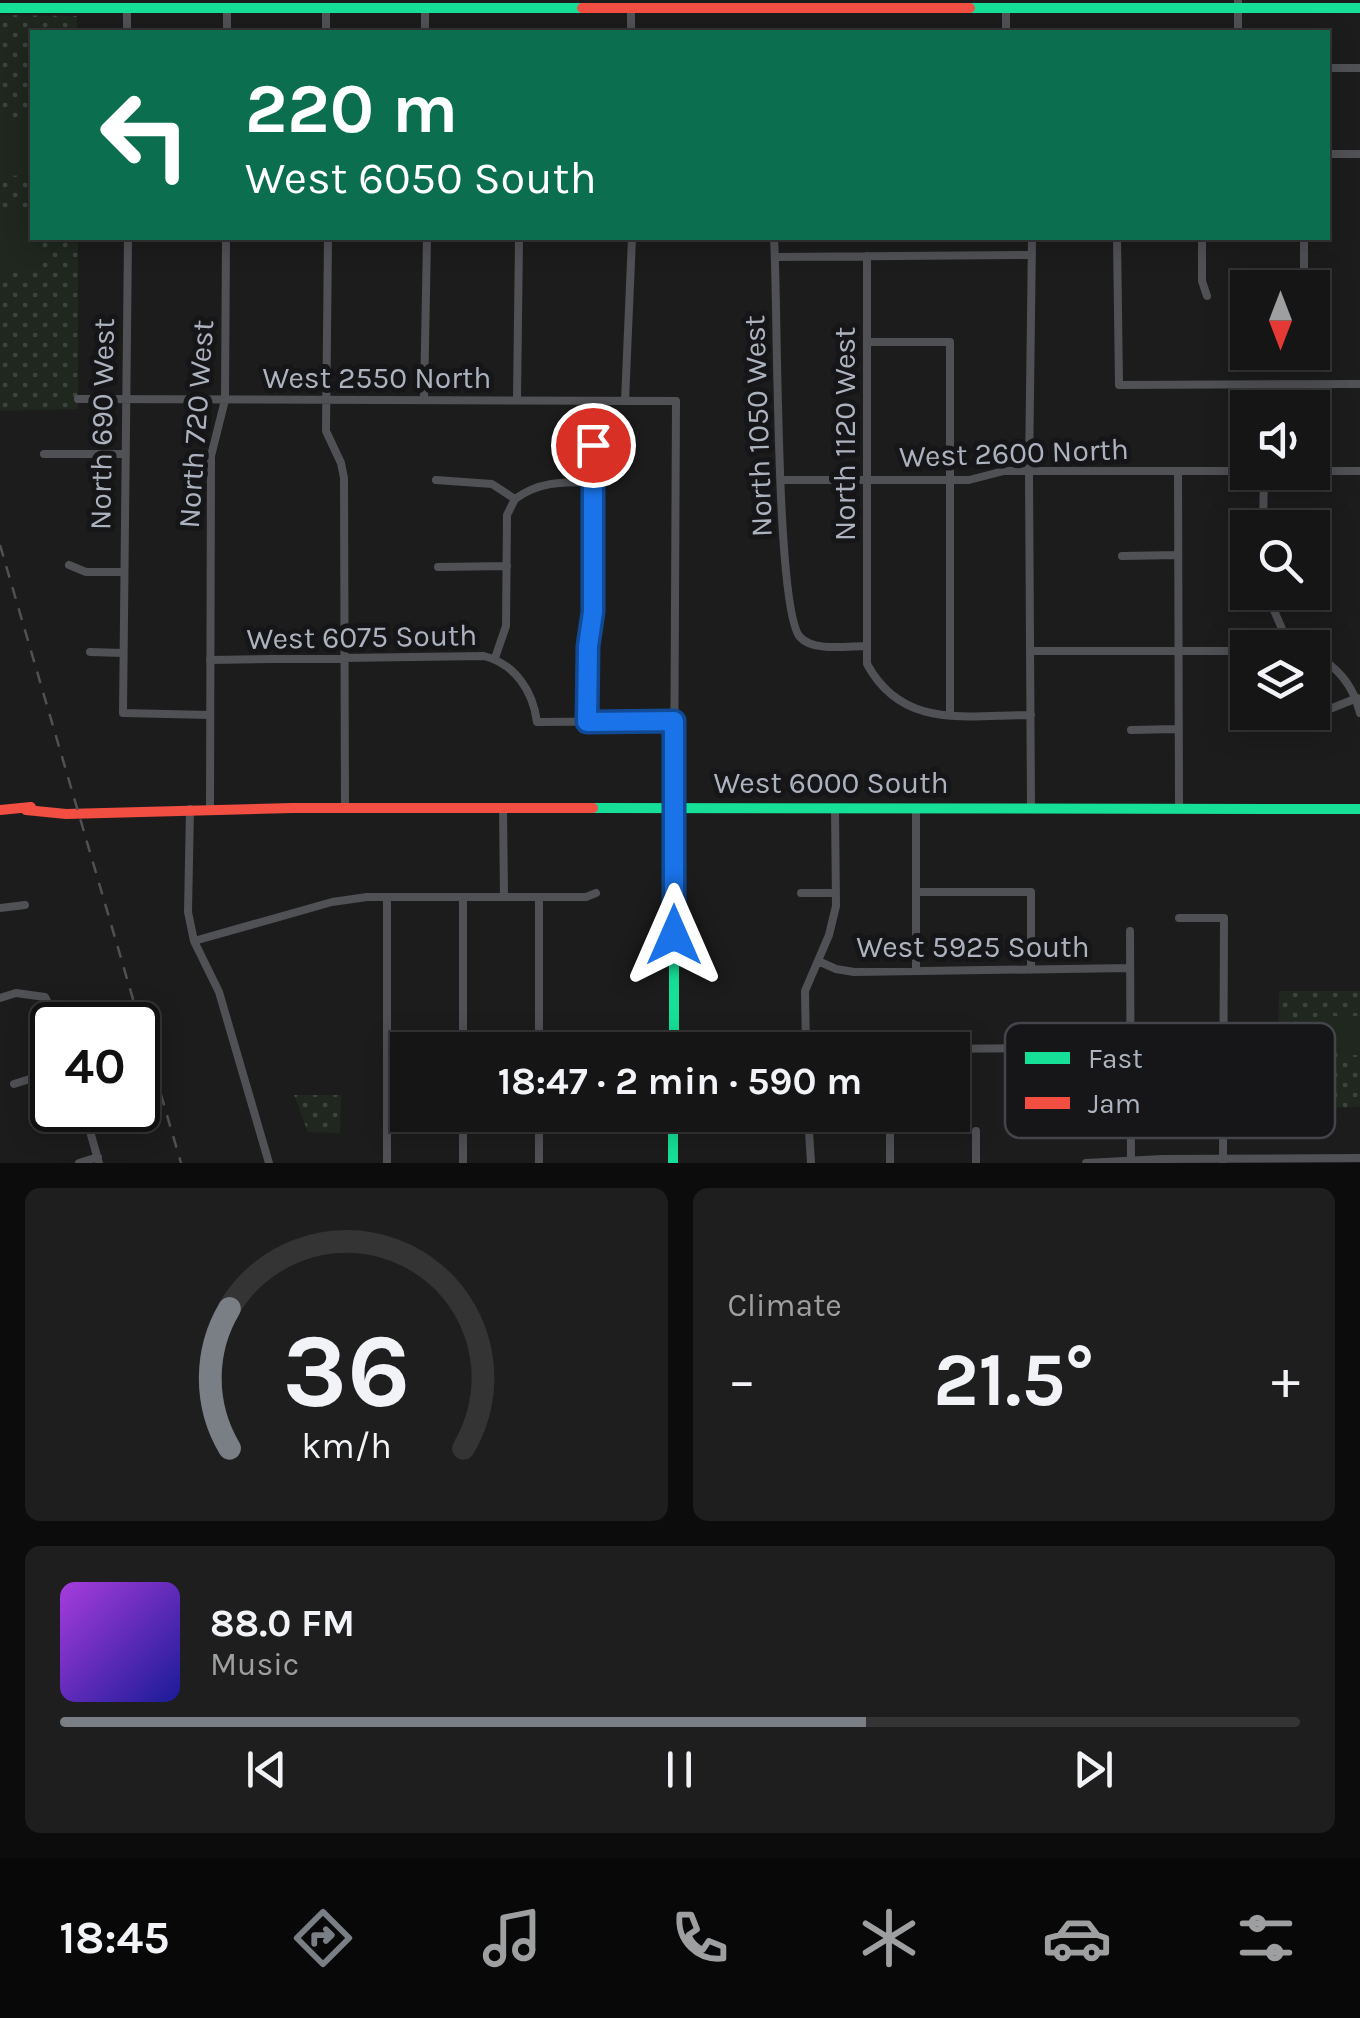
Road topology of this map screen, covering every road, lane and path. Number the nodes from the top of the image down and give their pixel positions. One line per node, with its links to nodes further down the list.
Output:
1 (831, 3): 7 (street); 8 (street)
2 (74, 4): 15 (street); 16 (street)
3 (182, 4): 16 (street); 17 (street)
4 (284, 4): 17 (street); 18 (street)
5 (440, 4): 6 (street); 12 (street)
6 (516, 4): 13 (street)
7 (718, 4): 13 (street)
8 (963, 4): 14 (street)
9 (1053, 4): 10 (street); 14 (street)
10 (1144, 4): 11 (street)
11 (1238, 4): 19 (street); 26 (street)
12 (425, 7): 18 (street); 23 (street)
13 (630, 7): 24 (street)
14 (1006, 7): 25 (street)
15 (0, 8)
16 (126, 8): 20 (street)
17 (226, 8): 21 (street)
18 (326, 8): 22 (street)
19 (1360, 8)
20 (127, 30)
21 (226, 30)
22 (326, 30)
23 (426, 30)
24 (631, 30)
25 (1006, 30)
26 (1238, 30)
27 (1330, 68): 28 (street)
28 (1360, 68)
29 (1330, 154): 30 (street)
30 (1360, 154)
31 (128, 240): 50 (street, North 690 West)
32 (226, 240): 51 (street, North 720 West)
33 (328, 240): 52 (street)
34 (426, 240): 53 (street)
35 (519, 240): 54 (street)
36 (632, 240): 56 (street)
37 (774, 240): 44 (street, North 1050 West)
38 (1032, 240): 42 (street)
39 (1117, 240): 48 (street)
40 (1202, 240): 46 (street)
41 (1304, 240): 45 (street)
42 (1032, 254): 43 (street); 59 (street)
43 (867, 256): 44 (street); 47 (street, North 1120 West)
44 (775, 257): 65 (street, North 1050 West)
45 (1304, 270)
46 (1207, 296)
47 (867, 342): 66 (street, North 1120 West); 67 (street)
48 (1360, 384)
49 (78, 400): 50 (street, West 2550 North)
50 (124, 400): 51 (street, West 2550 North); 58 (street, North 690 West)
51 (225, 400): 52 (street, West 2550 North); 86 (street, North 720 West)
52 (325, 400): 53 (street, West 2550 North); 84 (street)
53 (424, 400): 54 (street, West 2550 North)
54 (517, 400): 55 (street, West 2550 North)
55 (593, 401): 56 (street, West 2550 North); 68 (street)
56 (626, 401): 94 (street, West 2550 North)
57 (44, 454): 58 (street)
58 (124, 454): 75 (street, North 690 West)
59 (1029, 471): 60 (street, West 2600 North); 67 (street, West 2600 North); 79 (street)
60 (1178, 471): 61 (street, West 2600 North); 70 (street)
61 (1230, 471)
62 (1330, 471): 63 (street)
63 (1360, 471)
64 (436, 480): 69 (street)
65 (782, 480): 66 (street, West 2600 North); 78 (street, North 1050 West)
66 (867, 480): 67 (street, West 2600 North); 78 (street, North 1120 West)
67 (950, 480): 90 (street)
68 (593, 482): 69 (street); 95 (street)
69 (515, 499): 73 (street)
70 (1178, 555): 71 (street); 82 (street)
71 (1122, 556)
72 (69, 565): 75 (street)
73 (507, 566): 74 (street); 85 (street)
74 (438, 567)
75 (123, 572): 83 (street, North 690 West)
76 (1273, 610): 77 (street)
77 (1283, 630)
78 (867, 646): 90 (street, North 1120 West)
79 (1032, 651): 82 (street); 93 (street)
80 (1230, 651): 82 (street)
81 (90, 652): 83 (street)
82 (1178, 652): 96 (street)
83 (123, 653): 92 (street, North 690 West)
84 (344, 656): 85 (street, West 6075 South); 86 (street, West 6075 South); 99 (street)
85 (495, 658): 95 (street, West 6075 South)
86 (210, 660): 92 (street, North 720 West)
87 (1330, 666): 88 (street)
88 (1356, 698): 89 (street); 91 (street)
89 (1330, 709)
90 (950, 714): 93 (street)
91 (1360, 714)
92 (210, 715): 103 (street, North 720 West)
93 (1032, 715): 105 (street)
94 (674, 721): 95 (street); 98 (street)
95 (587, 722)
96 (1178, 729): 97 (street); 106 (street)
97 (1131, 730)
98 (674, 807): 100 (street, West 6000 South); 101 (street, West 6000 South); 132 (street)
99 (345, 808): 100 (street, West 6000 South); 103 (street, West 6000 South)
100 (504, 808): 115 (street)
101 (835, 808): 104 (street, West 6000 South); 109 (street)
102 (190, 809): 103 (street, West 6000 South); 108 (street, West 6000 South); 121 (street)
103 (210, 809)
104 (916, 809): 105 (street, West 6000 South); 110 (street)
105 (1031, 809): 106 (street, West 6000 South)
106 (1178, 809): 107 (street, West 6000 South)
107 (1360, 809)
108 (0, 810)
109 (836, 892): 111 (street); 122 (street)
110 (916, 892): 124 (street); 125 (street)
111 (801, 893)
112 (596, 894): 116 (street)
113 (387, 897): 114 (street); 121 (street); 151 (street)
114 (463, 897): 115 (street); 130 (street)
115 (504, 897): 116 (street)
116 (538, 897): 131 (street)
117 (25, 905): 118 (street)
118 (0, 908)
119 (1179, 918): 129 (street)
120 (1130, 932): 123 (street)
121 (194, 941): 150 (street)
122 (818, 961): 125 (street, West 5925 South); 133 (street)
123 (1130, 968): 124 (street, West 5925 South); 128 (street)
124 (1030, 970): 125 (street, West 5925 South)
125 (916, 971)
126 (0, 998): 127 (street)
127 (48, 1002)
128 (1131, 1023)
129 (1224, 1023)
130 (463, 1032)
131 (539, 1032)
132 (674, 1032)
133 (806, 1032)
134 (970, 1051): 135 (street)
135 (1005, 1051)
136 (30, 1079): 137 (street)
137 (14, 1084)
138 (976, 1131): 157 (street)
139 (91, 1132): 146 (street)
140 (463, 1132): 152 (street)
141 (539, 1132): 153 (street)
142 (673, 1132): 154 (street)
143 (809, 1132): 155 (street)
144 (890, 1132): 156 (street)
145 (1360, 1158): 148 (street)
146 (99, 1160): 149 (street)
147 (1131, 1161): 148 (street); 158 (street)
148 (1223, 1161)
149 (79, 1163)
150 (268, 1163)
151 (388, 1163)
152 (463, 1163)
153 (539, 1163)
154 (673, 1163)
155 (811, 1163)
156 (890, 1163)
157 (976, 1163)
158 (1086, 1163)

